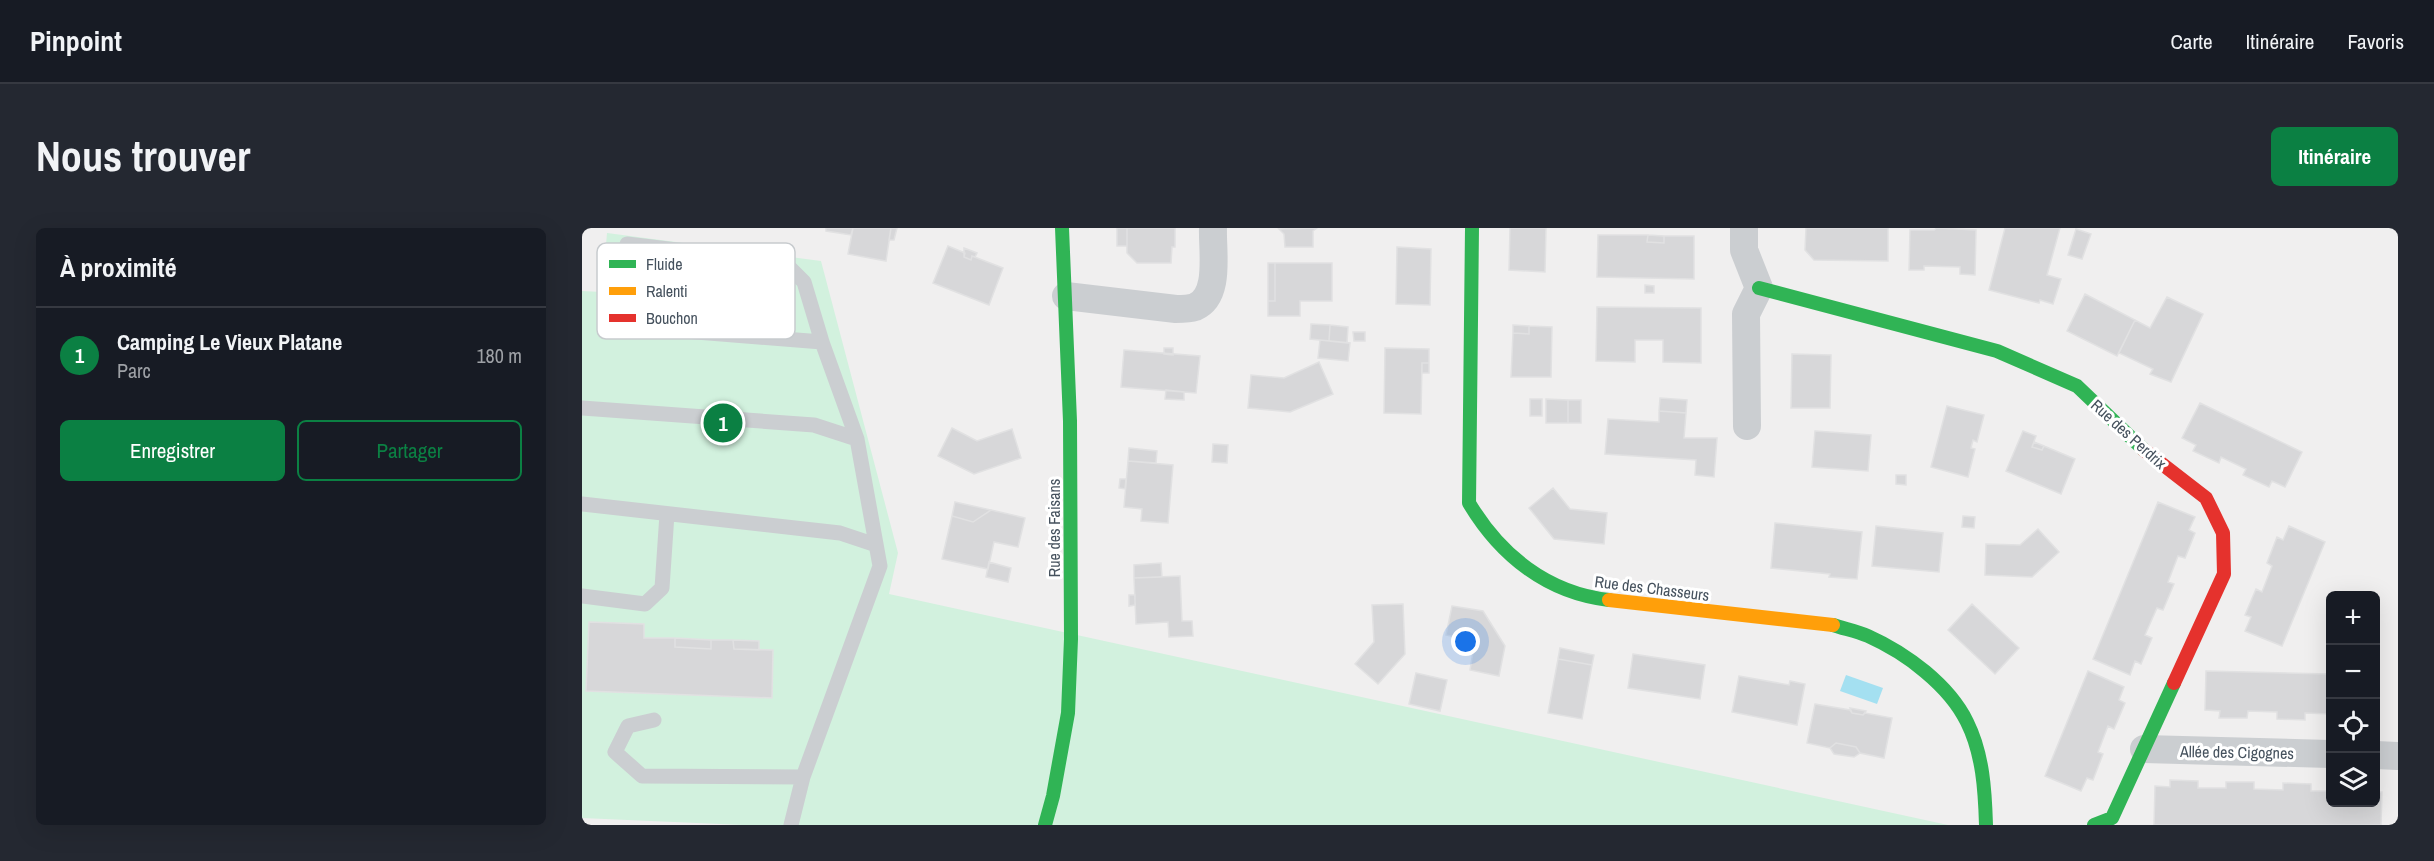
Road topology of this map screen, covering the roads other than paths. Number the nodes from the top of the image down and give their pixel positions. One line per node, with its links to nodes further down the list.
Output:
1 (1213, 228): 7 (street)
2 (1472, 228): 23 (street, Rue des Chasseurs)
3 (1744, 228): 6 (street)
4 (1057, 230): 7 (street, Rue des Faisans)
5 (795, 273): 9 (lane)
6 (1758, 288): 11 (street); 18 (street, Rue des Perdrix)
7 (1066, 296): 22 (street, Rue des Faisans)
8 (784, 339): 9 (lane)
9 (822, 342): 12 (lane)
10 (582, 408): 12 (lane)
11 (1747, 426)
12 (857, 439): 15 (lane)
13 (582, 504): 14 (lane)
14 (667, 514): 15 (lane); 16 (lane)
15 (876, 545): 20 (lane)
16 (582, 596)
17 (654, 720): 20 (lane)
18 (2144, 749): 19 (street, Allée des Cigognes); 24 (street, Rue des Perdrix)
19 (2326, 754)
20 (803, 777): 21 (lane)
21 (791, 825)
22 (1045, 825)
23 (1986, 825)
24 (2094, 825)

